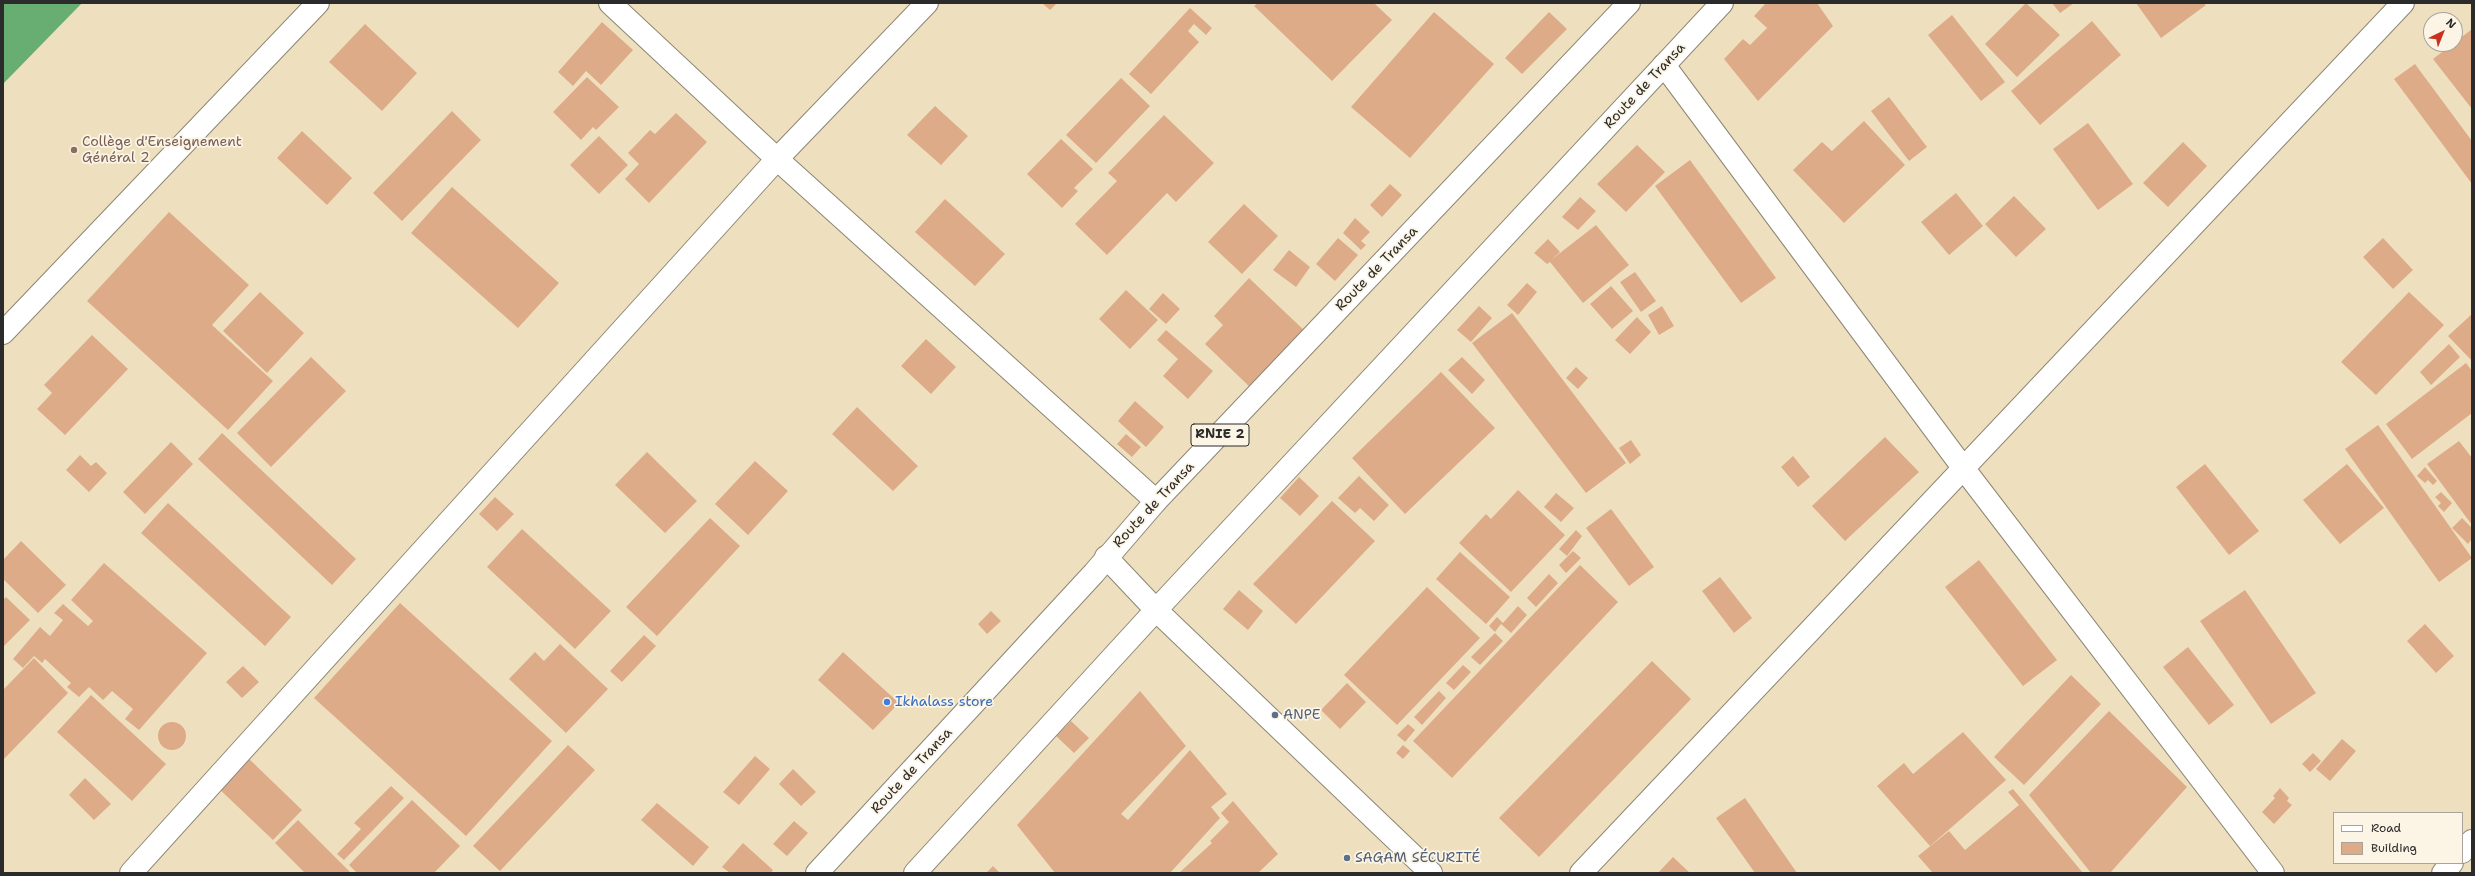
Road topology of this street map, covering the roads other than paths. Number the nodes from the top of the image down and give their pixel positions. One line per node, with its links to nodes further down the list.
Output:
1 (318, 3): 9 (street)
2 (610, 3): 8 (street)
3 (927, 3): 8 (street)
4 (1630, 3): 11 (street, Route de Transa / RNIE 2)
5 (1722, 3): 7 (street, Route de Transa)
6 (2403, 3): 10 (street)
7 (1664, 65): 10 (street); 13 (street, Route de Transa)
8 (777, 159): 11 (street); 17 (street)
9 (3, 333)
10 (1964, 469): 21 (street); 22 (street)
11 (1156, 501): 12 (street, Route de Transa / RNIE 2)
12 (1106, 557): 13 (street); 18 (street, Route de Transa / RNIE 2)
13 (1156, 610): 19 (street, Route de Transa); 20 (street)
14 (2472, 841): 15 (street)
15 (2463, 851)
16 (2451, 864): 23 (street)
17 (131, 873)
18 (817, 873)
19 (915, 873)
20 (1431, 873)
21 (1581, 873)
22 (2273, 873)
23 (2443, 873)

